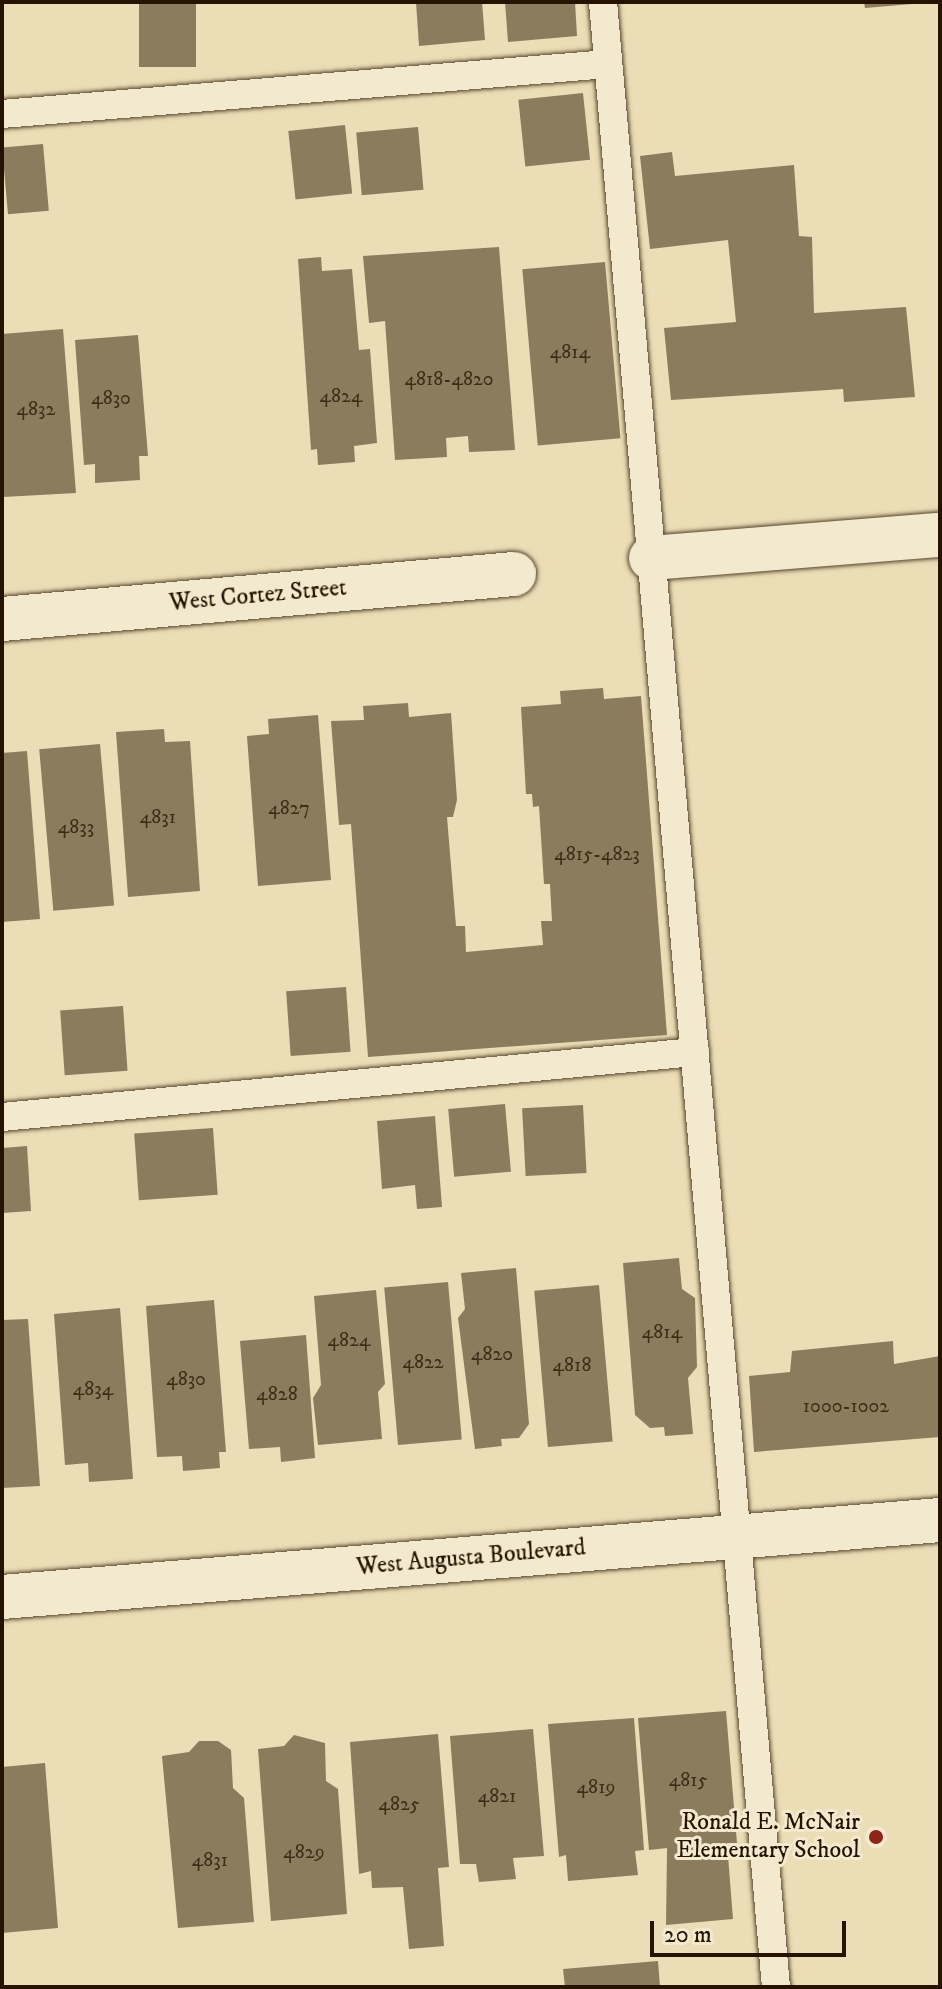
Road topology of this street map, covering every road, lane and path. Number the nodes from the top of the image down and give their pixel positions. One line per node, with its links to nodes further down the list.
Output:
1 (603, 2): 2 (lane)
2 (608, 64): 3 (lane); 5 (lane)
3 (2, 114)
4 (940, 535): 5 (street)
5 (651, 558): 8 (lane)
6 (514, 574): 7 (street, West Cortez Street)
7 (2, 619)
8 (695, 1052): 9 (lane); 11 (lane)
9 (2, 1117)
10 (940, 1520): 11 (street, West Augusta Boulevard)
11 (737, 1536): 12 (street, West Augusta Boulevard); 13 (lane)
12 (2, 1597)
13 (776, 1987)

